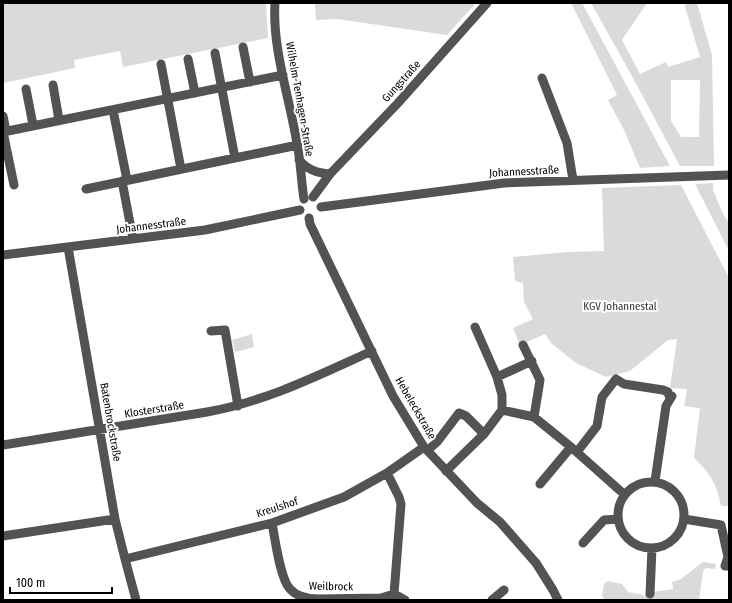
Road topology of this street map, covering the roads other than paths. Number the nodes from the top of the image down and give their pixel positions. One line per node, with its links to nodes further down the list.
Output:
1 (275, 3): 7 (street, Wilhelm-Tenhagen-Straße)
2 (487, 3): 24 (street, Gungstraße)
3 (242, 47): 9 (street)
4 (215, 53): 11 (street)
5 (188, 59): 13 (street)
6 (160, 64): 14 (street)
7 (283, 75): 9 (street); 20 (street, Wilhelm-Tenhagen-Straße)
8 (542, 78): 26 (street)
9 (250, 82): 11 (street)
10 (52, 84): 17 (street)
11 (222, 88): 13 (street); 21 (street)
12 (26, 89): 18 (street)
13 (195, 93): 14 (street)
14 (167, 99): 15 (street); 23 (street)
15 (113, 110): 17 (street); 27 (street)
16 (3, 116): 19 (street)
17 (59, 120): 18 (street)
18 (33, 125): 19 (street)
19 (4, 131): 28 (street)
20 (298, 145): 21 (street); 22 (street, Wilhelm-Tenhagen-Straße)
21 (235, 158): 23 (street)
22 (299, 160): 24 (street); 30 (street, Wilhelm-Tenhagen-Straße)
23 (181, 169): 27 (street)
24 (330, 174): 30 (street, Gungstraße)
25 (729, 175): 26 (street, Johannesstraße)
26 (573, 180): 31 (street, Johannesstraße)
27 (124, 181): 29 (street); 34 (street)
28 (14, 185)
29 (86, 188)
30 (308, 198): 31 (street); 32 (street)
31 (321, 208): 33 (street)
32 (300, 210): 33 (street); 34 (street, Johannesstraße)
33 (309, 218): 40 (street, Hebeleckstraße)
34 (133, 239): 35 (street, Johannesstraße)
35 (68, 247): 36 (street, Johannesstraße); 46 (street, Batenbrockstraße)
36 (3, 255)
37 (475, 327): 42 (street)
38 (211, 331): 43 (street)
39 (523, 345): 41 (street)
40 (372, 351): 43 (street, Klosterstraße); 49 (street, Hebeleckstraße)
41 (532, 362): 42 (street); 45 (street)
42 (497, 377): 44 (street)
43 (238, 406): 46 (street, Klosterstraße)
44 (502, 410): 45 (street); 47 (street)
45 (534, 417): 50 (street)
46 (100, 430): 48 (street, Klosterstraße); 56 (street, Batenbrockstraße)
47 (484, 434): 49 (street, Kreulshof); 51 (street)
48 (3, 445)
49 (426, 449): 51 (street, Hebeleckstraße); 52 (street, Kreulshof)
50 (574, 450): 53 (street); 54 (street); 55 (street)
51 (446, 470): 71 (street, Hebeleckstraße)
52 (387, 473): 59 (street, Kreulshof); 66 (street)
53 (656, 481): 55 (street); 58 (street)
54 (540, 484)
55 (625, 495): 57 (street)
56 (115, 519): 60 (street); 63 (street, Batenbrockstraße)
57 (618, 519): 61 (street); 62 (street)
58 (684, 519): 62 (street); 64 (street)
59 (272, 523): 63 (street, Kreulshof); 66 (street, Weilbrock)
60 (3, 536)
61 (583, 543)
62 (652, 548): 67 (street)
63 (125, 559): 68 (street, Batenbrockstraße)
64 (729, 566)
65 (504, 590): 70 (street)
66 (394, 594): 69 (street)
67 (650, 594)
68 (136, 600)
69 (405, 600)
70 (492, 600)
71 (558, 600)

